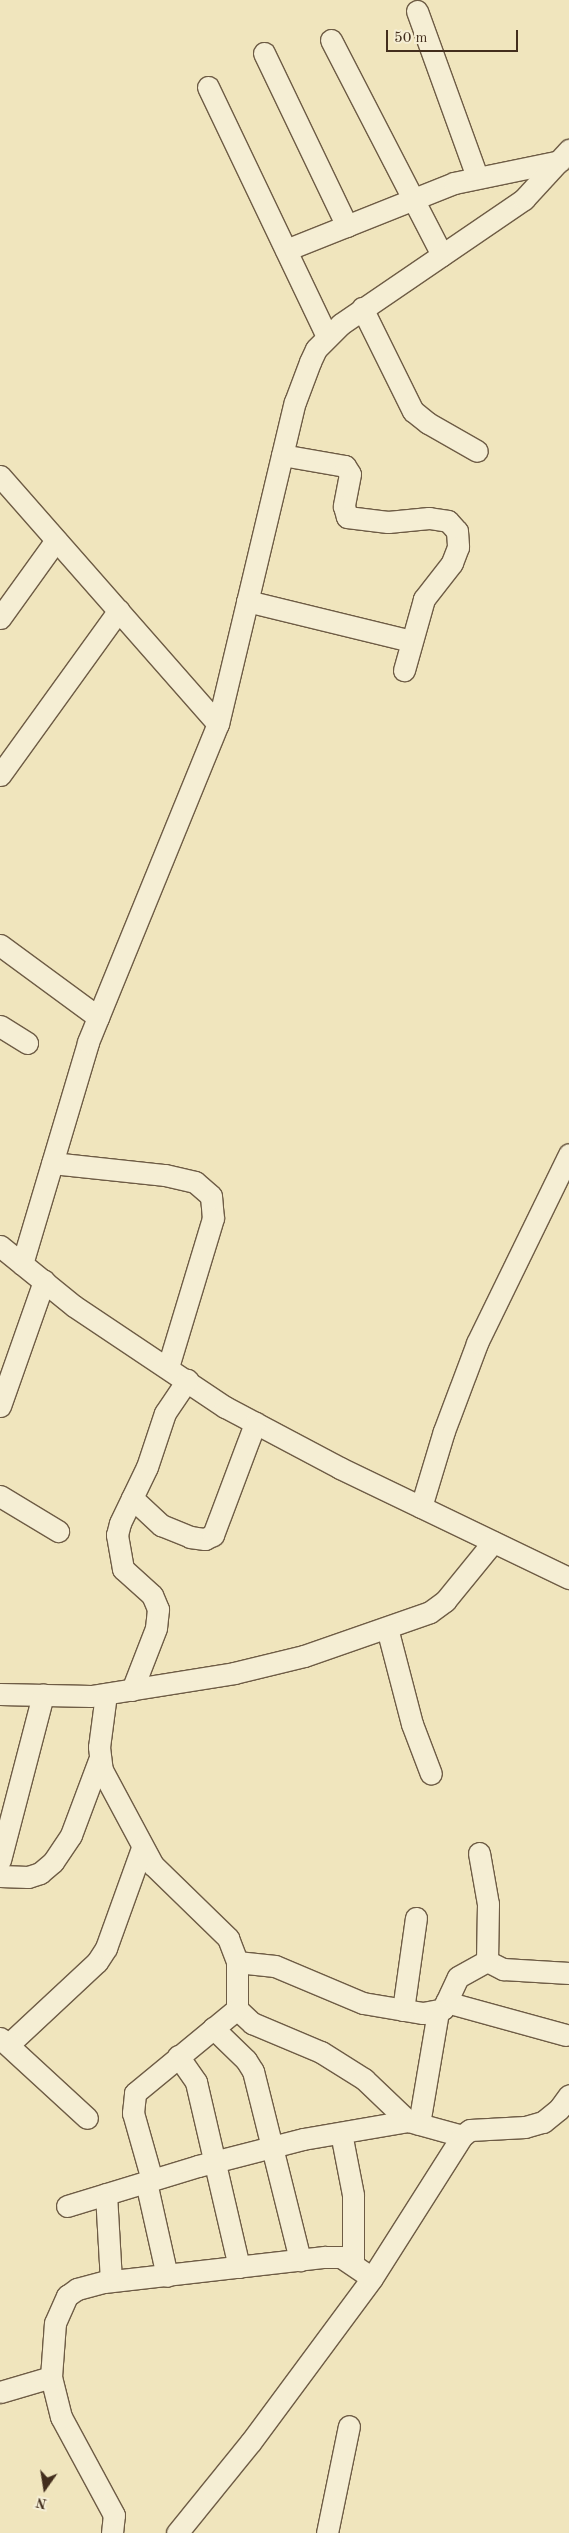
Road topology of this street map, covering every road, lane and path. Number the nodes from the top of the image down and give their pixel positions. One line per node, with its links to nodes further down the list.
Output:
1 (417, 11): 6 (street)
2 (331, 40): 7 (street)
3 (264, 52): 8 (street)
4 (208, 87): 9 (street)
5 (564, 155): 6 (street); 10 (street)
6 (477, 176): 7 (street)
7 (412, 200): 8 (street); 10 (street)
8 (347, 226): 9 (street)
9 (286, 250): 12 (street)
10 (442, 254): 11 (street)
11 (362, 308): 12 (street); 13 (street)
12 (327, 337): 14 (street)
13 (477, 451)
14 (282, 455): 17 (street); 20 (street)
15 (0, 476): 16 (street)
16 (56, 540): 18 (street); 19 (street)
17 (247, 601): 20 (street); 22 (street)
18 (119, 610): 22 (street); 23 (street)
19 (0, 618)
20 (411, 641): 21 (street)
21 (404, 670)
22 (218, 724): 25 (street)
23 (0, 775)
24 (0, 945): 25 (street)
25 (98, 1017): 29 (street)
26 (0, 1026): 27 (street)
27 (27, 1043)
28 (569, 1154): 39 (street)
29 (52, 1163): 31 (street); 33 (street)
30 (0, 1247): 31 (street)
31 (22, 1264): 32 (street)
32 (44, 1281): 33 (street); 35 (street)
33 (168, 1367): 34 (street)
34 (187, 1380): 36 (street); 38 (street)
35 (0, 1406)
36 (255, 1422): 38 (street); 39 (street)
37 (0, 1496): 40 (street)
38 (132, 1498): 44 (street)
39 (421, 1507): 41 (street)
40 (58, 1531)
41 (493, 1542): 42 (street); 43 (street)
42 (569, 1578)
43 (387, 1628): 44 (street); 49 (street)
44 (132, 1690): 46 (street)
45 (0, 1694): 47 (street)
46 (106, 1694): 47 (street); 48 (street)
47 (43, 1695): 52 (street)
48 (99, 1760): 50 (street); 53 (street)
49 (431, 1774)
50 (142, 1848): 56 (street); 63 (street)
51 (479, 1853): 55 (street)
52 (0, 1860)
53 (0, 1876)
54 (416, 1918): 60 (street)
55 (487, 1961): 57 (street); 58 (street)
56 (237, 1962): 59 (street); 60 (street)
57 (569, 1973)
58 (442, 2007): 60 (street); 62 (street); 67 (street)
59 (237, 2009): 61 (street); 67 (street)
60 (403, 2010)
61 (213, 2028): 64 (street); 70 (street)
62 (566, 2035)
63 (4, 2041): 66 (street)
64 (178, 2056): 71 (street); 72 (street)
65 (569, 2095): 69 (street)
66 (87, 2118)
67 (414, 2122): 68 (street); 69 (street)
68 (341, 2133): 70 (street); 76 (street)
69 (462, 2136): 79 (street)
70 (273, 2147): 71 (street); 75 (street)
71 (214, 2162): 72 (street); 77 (street)
72 (149, 2181): 73 (street); 78 (street)
73 (106, 2194): 74 (street); 80 (street)
74 (67, 2206)
75 (300, 2260): 76 (street); 77 (street)
76 (353, 2262): 79 (street)
77 (239, 2267): 78 (street)
78 (167, 2276): 80 (street)
79 (372, 2278): 85 (street)
80 (111, 2281): 81 (street)
81 (51, 2377): 82 (street); 84 (street)
82 (0, 2392)
83 (349, 2426): 86 (street)
84 (112, 2533)
85 (176, 2533)
86 (327, 2533)

